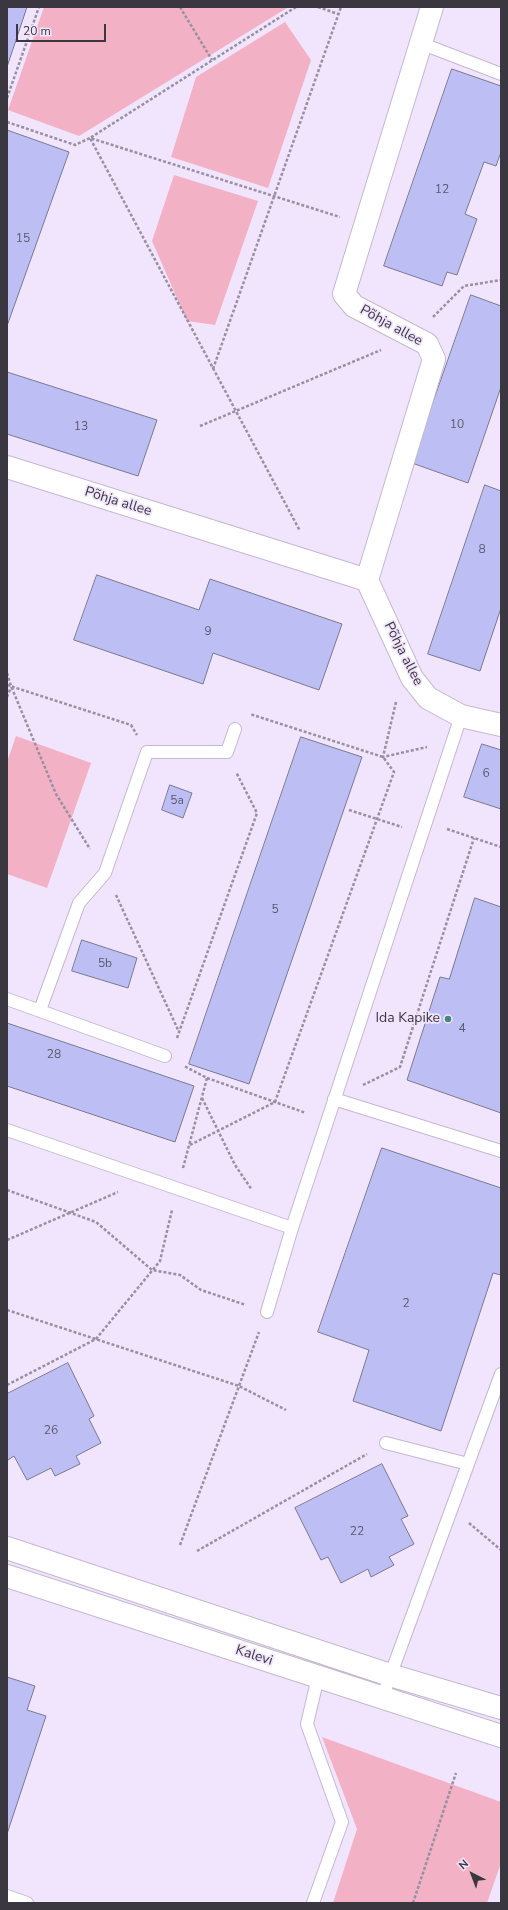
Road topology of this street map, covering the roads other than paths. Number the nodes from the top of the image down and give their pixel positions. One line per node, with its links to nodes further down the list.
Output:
1 (432, 7): 2 (street, Põhja allee)
2 (420, 43): 3 (lane); 5 (street, Põhja allee)
3 (501, 74)
4 (7, 467): 5 (street, Põhja allee)
5 (367, 580): 6 (street, Põhja allee)
6 (461, 716): 7 (street, Põhja allee); 12 (lane)
7 (501, 725)
8 (235, 729): 10 (lane)
9 (7, 1000): 10 (lane)
10 (40, 1010): 11 (lane)
11 (165, 1056)
12 (334, 1099): 14 (lane); 15 (lane)
13 (7, 1130): 15 (lane)
14 (501, 1151)
15 (292, 1228): 16 (lane)
16 (267, 1312)
17 (501, 1374): 19 (lane)
18 (386, 1443): 19 (lane)
19 (468, 1464): 22 (lane)
20 (7, 1548): 22 (street, Kalevi)
21 (7, 1576): 23 (street, Kalevi)
22 (390, 1674): 24 (lane); 25 (street, Kalevi)
23 (318, 1677): 24 (street, Kalevi); 29 (lane)
24 (382, 1698): 26 (street, Kalevi)
25 (501, 1708)
26 (501, 1736)
27 (7, 1896): 28 (lane)
28 (27, 1903)
29 (313, 1903)

